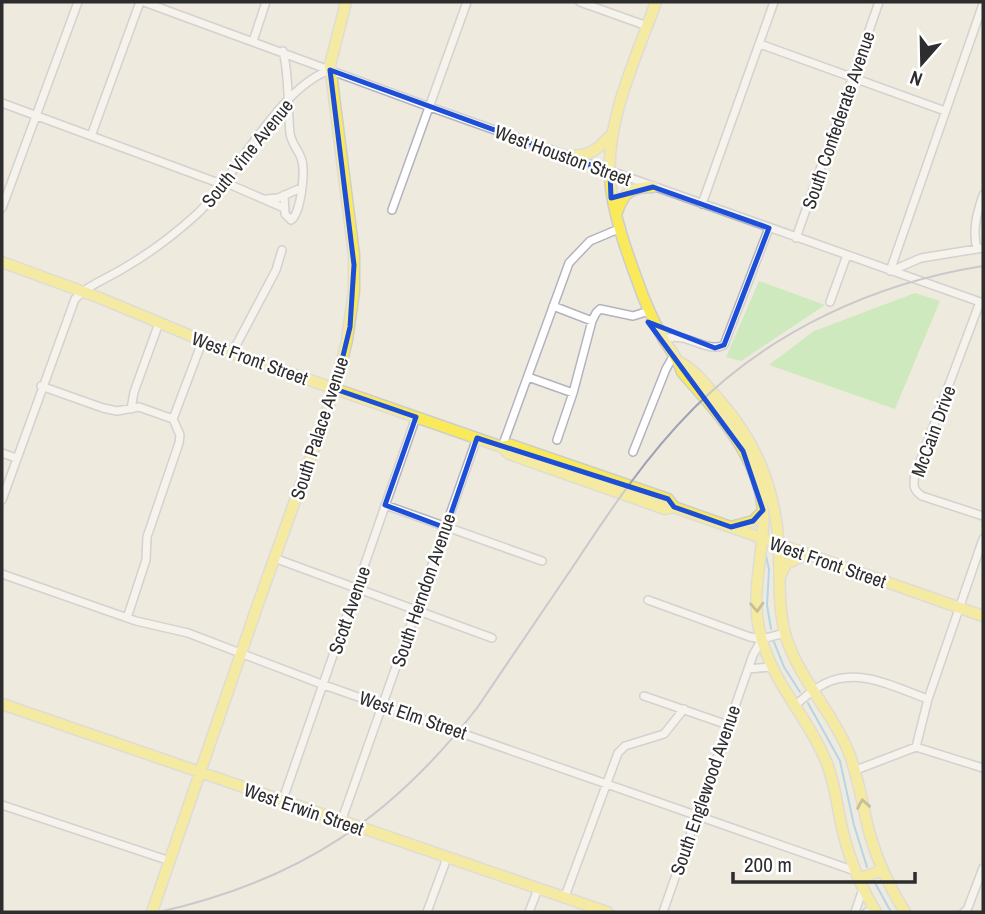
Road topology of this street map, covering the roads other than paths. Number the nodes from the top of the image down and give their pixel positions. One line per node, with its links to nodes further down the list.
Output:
1 (78, 2): 21 (street)
2 (142, 2): 12 (street, West Houston Street); 23 (street)
3 (265, 2): 12 (street)
4 (346, 2): 15 (main road)
5 (467, 2): 19 (street)
6 (580, 2): 11 (street)
7 (656, 2): 11 (main road)
8 (774, 2): 13 (street)
9 (879, 2): 16 (street, South Confederate Avenue)
10 (983, 4): 20 (street)
11 (647, 26): 22 (main road)
12 (253, 41): 14 (street, West Houston Street)
13 (760, 44): 16 (street); 32 (street)
14 (283, 51): 15 (street, West Houston Street); 17 (street)
15 (330, 70): 17 (street, South Vine Avenue); 19 (street, West Houston Street); 58 (main road, South Palace Avenue)
16 (853, 78): 20 (street); 39 (street, South Confederate Avenue)
17 (289, 100): 26 (street, South Vine Avenue); 28 (street)
18 (2, 103): 21 (street)
19 (430, 107): 24 (street, West Houston Street); 35 (street)
20 (945, 111): 44 (street)
21 (36, 116): 23 (street); 33 (street)
22 (612, 134): 24 (main road); 25 (main road)
23 (91, 136): 26 (street)
24 (565, 156): 25 (street, West Houston Street)
25 (610, 172): 27 (street, West Houston Street); 36 (main road)
26 (224, 182): 31 (street); 45 (street, South Vine Avenue)
27 (653, 187): 32 (street, West Houston Street); 36 (main road)
28 (301, 188): 29 (street); 34 (street)
29 (284, 195): 31 (street); 34 (street)
30 (983, 195): 40 (street)
31 (262, 198): 34 (street)
32 (702, 204): 38 (street, West Houston Street)
33 (2, 208)
34 (284, 208)
35 (392, 210)
36 (617, 213): 37 (main road)
37 (621, 228): 48 (street); 49 (main road)
38 (769, 228): 39 (street, West Houston Street); 52 (street)
39 (796, 237): 42 (street, West Houston Street)
40 (980, 249): 44 (street)
41 (282, 250): 54 (street)
42 (846, 256): 44 (street, West Houston Street); 46 (street)
43 (2, 262): 45 (main road, West Front Street)
44 (891, 271): 47 (street, West Houston Street)
45 (83, 292): 51 (main road, West Front Street); 57 (street, South Vine Avenue)
46 (830, 302)
47 (982, 303): 72 (street, McCain Drive)
48 (553, 306): 50 (street); 56 (street)
49 (649, 311): 50 (street); 52 (main road)
50 (592, 321): 59 (street)
51 (159, 323): 53 (main road, West Front Street); 60 (street)
52 (664, 339): 55 (main road)
53 (202, 342): 54 (main road, West Front Street); 62 (street)
54 (232, 353): 58 (main road, West Front Street)
55 (676, 358): 66 (street); 71 (main road); 77 (main road)
56 (528, 377): 59 (street); 65 (street)
57 (41, 386): 60 (street); 68 (street, South Vine Avenue)
58 (335, 389): 61 (main road, West Front Street); 79 (main road, South Palace Avenue)
59 (573, 393): 64 (street)
60 (131, 409): 62 (street)
61 (416, 417): 63 (main road, West Front Street); 70 (street, Scott Avenue)
62 (173, 419): 88 (street)
63 (477, 438): 65 (main road, West Front Street); 74 (street, South Herndon Avenue)
64 (557, 440)
65 (502, 447): 73 (main road, West Front Street)
66 (633, 452)
67 (2, 453): 68 (street)
68 (16, 458): 69 (street, South Vine Avenue)
69 (2, 500)
70 (385, 505): 74 (street); 83 (street, Scott Avenue)
71 (763, 510): 73 (main road); 75 (main road)
72 (983, 516)
73 (731, 527): 75 (main road, West Front Street)
74 (446, 528): 80 (street); 86 (street, South Herndon Avenue)
75 (762, 539): 77 (main road, West Front Street); 91 (main road, one-way to 91)
76 (983, 540): 85 (street)
77 (779, 545): 78 (main road, West Front Street); 82 (main road)
78 (807, 554): 82 (main road); 85 (main road, West Front Street)
79 (274, 558): 83 (street); 92 (main road, South Palace Avenue)
80 (542, 561)
81 (2, 575): 88 (street, West Elm Street)
82 (780, 576): 89 (main road)
83 (357, 588): 86 (street); 95 (street, Scott Avenue)
84 (648, 600): 91 (street)
85 (961, 608): 87 (main road, West Front Street); 98 (street)
86 (417, 610): 90 (street); 100 (street, South Herndon Avenue)
87 (983, 616)
88 (127, 618): 92 (street, West Elm Street)
89 (785, 632): 91 (street); 96 (main road)
90 (492, 638)
91 (762, 639): 93 (main road); 94 (street, South Englewood Avenue)
92 (242, 652): 95 (street, West Elm Street); 107 (main road, South Palace Avenue)
93 (771, 667): 94 (street); 101 (main road)
94 (748, 669): 103 (street, South Englewood Avenue)
95 (324, 685): 100 (street, West Elm Street); 109 (street, Scott Avenue)
96 (813, 690): 98 (street); 101 (street); 106 (main road)
97 (644, 696): 102 (street)
98 (928, 699): 104 (street)
99 (2, 704): 107 (main road, West Erwin Street)
100 (383, 704): 108 (street, West Elm Street); 112 (street, South Herndon Avenue)
101 (794, 706): 113 (main road)
102 (684, 709): 103 (street); 108 (street)
103 (728, 725): 111 (street, South Englewood Avenue)
104 (916, 747): 105 (street); 106 (street)
105 (983, 768)
106 (856, 770): 118 (main road, one-way to 106)
107 (200, 773): 109 (main road, West Erwin Street); 116 (main road, South Palace Avenue)
108 (606, 782): 111 (street, West Elm Street); 121 (street)
109 (282, 802): 112 (main road, West Erwin Street)
110 (2, 805): 116 (street)
111 (697, 814): 115 (street, West Elm Street); 126 (street, South Englewood Avenue)
112 (341, 822): 114 (main road, West Erwin Street)
113 (847, 846): 115 (street); 119 (main road)
114 (447, 858): 120 (main road, West Erwin Street); 123 (street)
115 (824, 860): 119 (street, West Elm Street)
116 (170, 861): 122 (main road, South Palace Avenue)
117 (983, 868): 130 (street)
118 (882, 870): 119 (main road); 129 (main road)
119 (859, 880): 127 (street); 128 (main road)
120 (538, 889): 121 (main road, West Erwin Street); 124 (street)
121 (564, 899): 125 (main road, West Erwin Street)
122 (152, 912)
123 (427, 912)
124 (529, 912)
125 (607, 912)
126 (663, 912)
127 (855, 912)
128 (876, 912)
129 (905, 912)
130 (968, 912)

